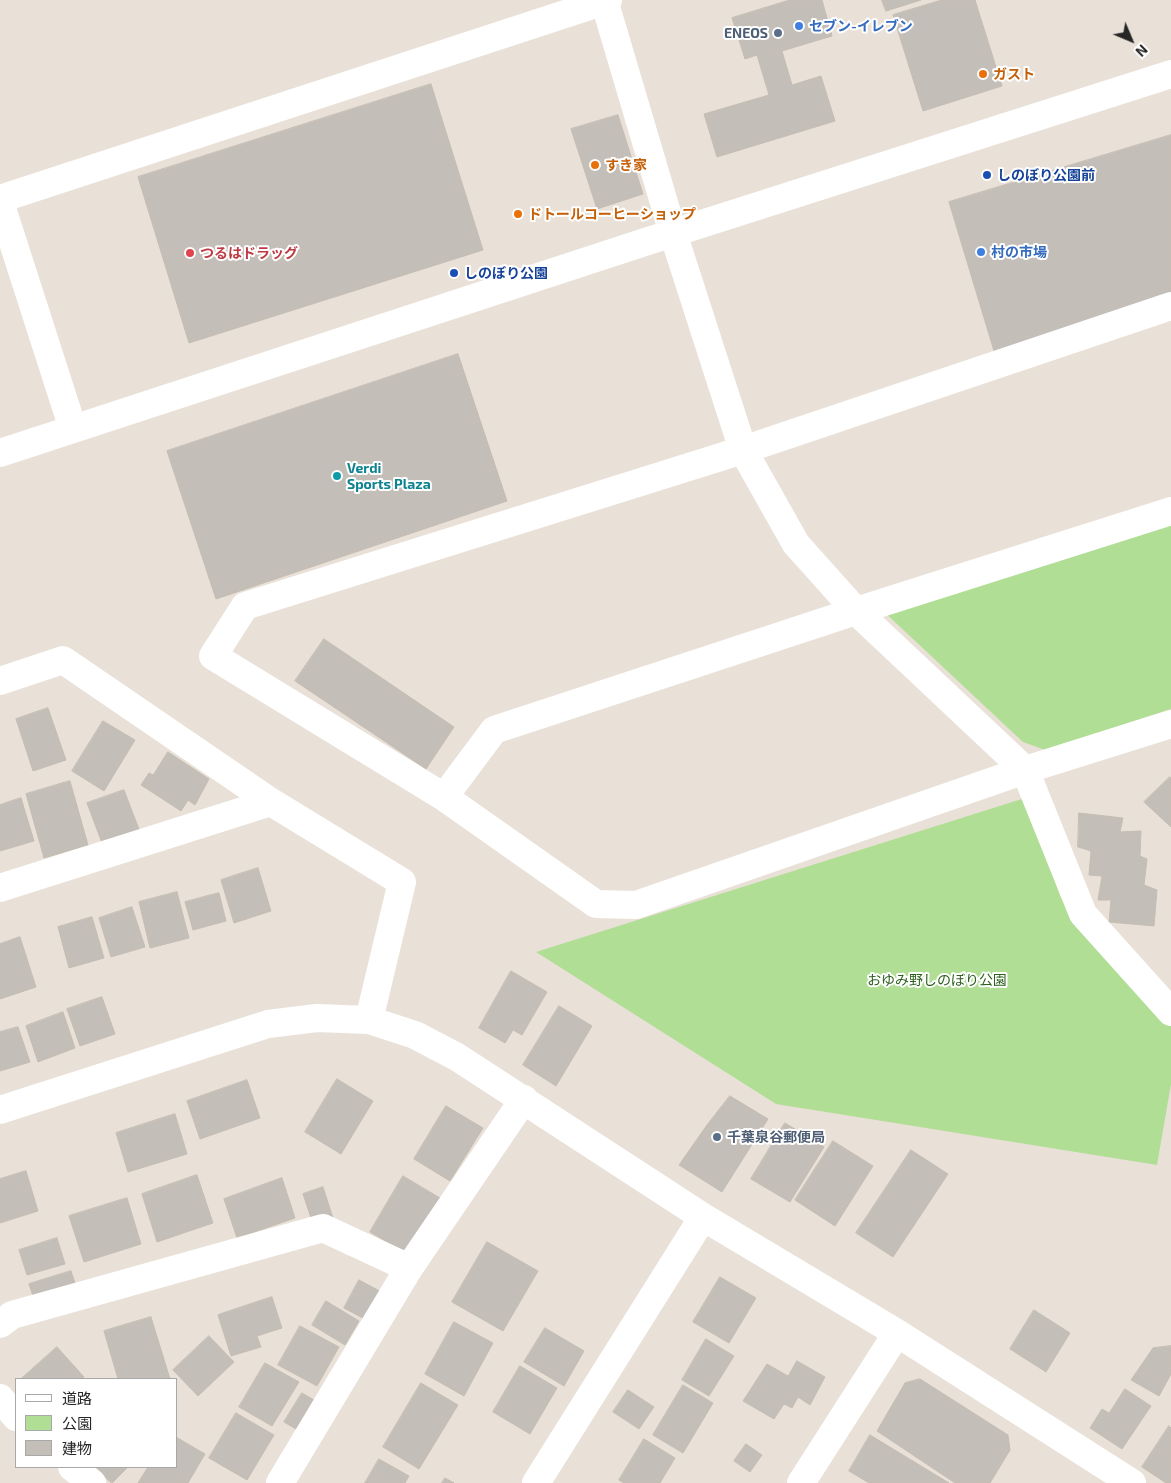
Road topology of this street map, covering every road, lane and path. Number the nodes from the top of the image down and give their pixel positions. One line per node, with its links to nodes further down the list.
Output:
1 (605, 0): 3 (street); 4 (street)
2 (1171, 74): 4 (street)
3 (0, 201): 6 (street)
4 (673, 233): 6 (street); 7 (street)
5 (1171, 306): 7 (street)
6 (73, 429): 8 (street)
7 (743, 450): 10 (street); 14 (street)
8 (0, 453)
9 (1171, 511): 10 (street)
10 (856, 611): 13 (street); 14 (street)
11 (0, 681): 15 (street)
12 (1171, 724): 13 (street)
13 (1025, 770): 14 (street); 17 (street)
14 (444, 797)
15 (272, 802): 16 (street); 18 (street)
16 (0, 888)
17 (1171, 1012)
18 (369, 1020): 19 (street); 20 (street)
19 (524, 1099): 21 (street); 22 (street)
20 (0, 1110)
21 (703, 1216): 24 (street); 31 (street)
22 (409, 1268): 23 (street); 30 (street)
23 (0, 1324)
24 (896, 1332): 28 (street); 32 (street)
25 (0, 1398): 26 (street)
26 (15, 1416)
27 (73, 1468): 29 (street)
28 (1125, 1481)
29 (92, 1483)
30 (280, 1483)
31 (536, 1483)
32 (801, 1483)

